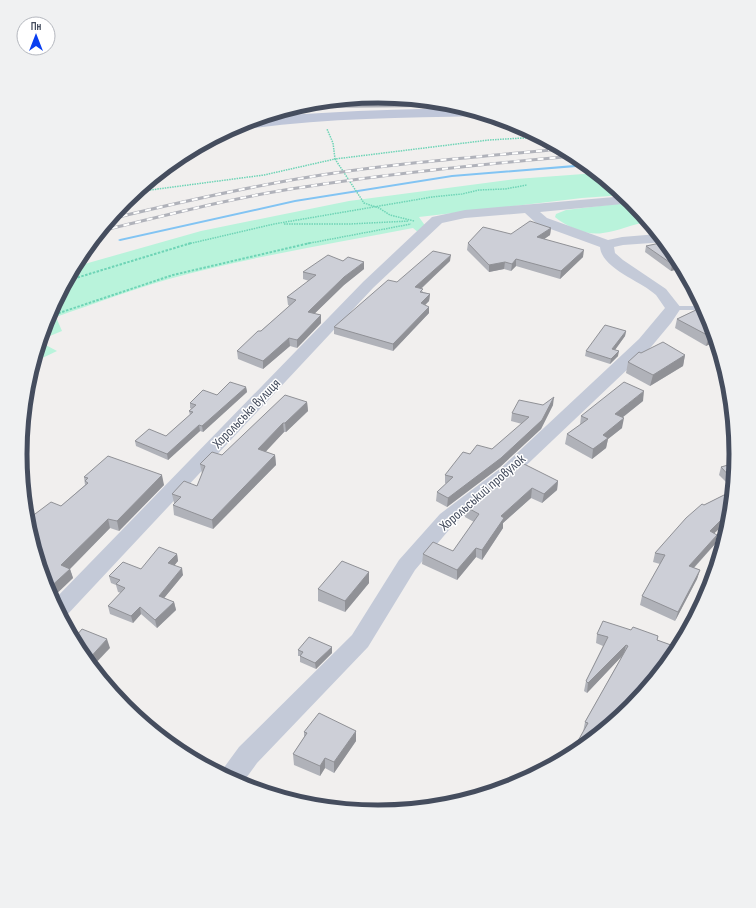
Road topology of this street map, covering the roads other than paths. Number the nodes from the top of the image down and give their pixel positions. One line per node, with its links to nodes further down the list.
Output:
1 (432, 107): 3 (street)
2 (282, 117): 3 (street)
3 (279, 120): 4 (street)
4 (264, 122)
5 (620, 201): 6 (street)
6 (528, 208): 8 (street); 11 (street, Хорольська вулиця)
7 (655, 239): 8 (street)
8 (607, 245): 9 (street)
9 (673, 308): 10 (lane); 12 (street, Хорольський провулок)
10 (697, 308)
11 (62, 606)
12 (234, 774)

